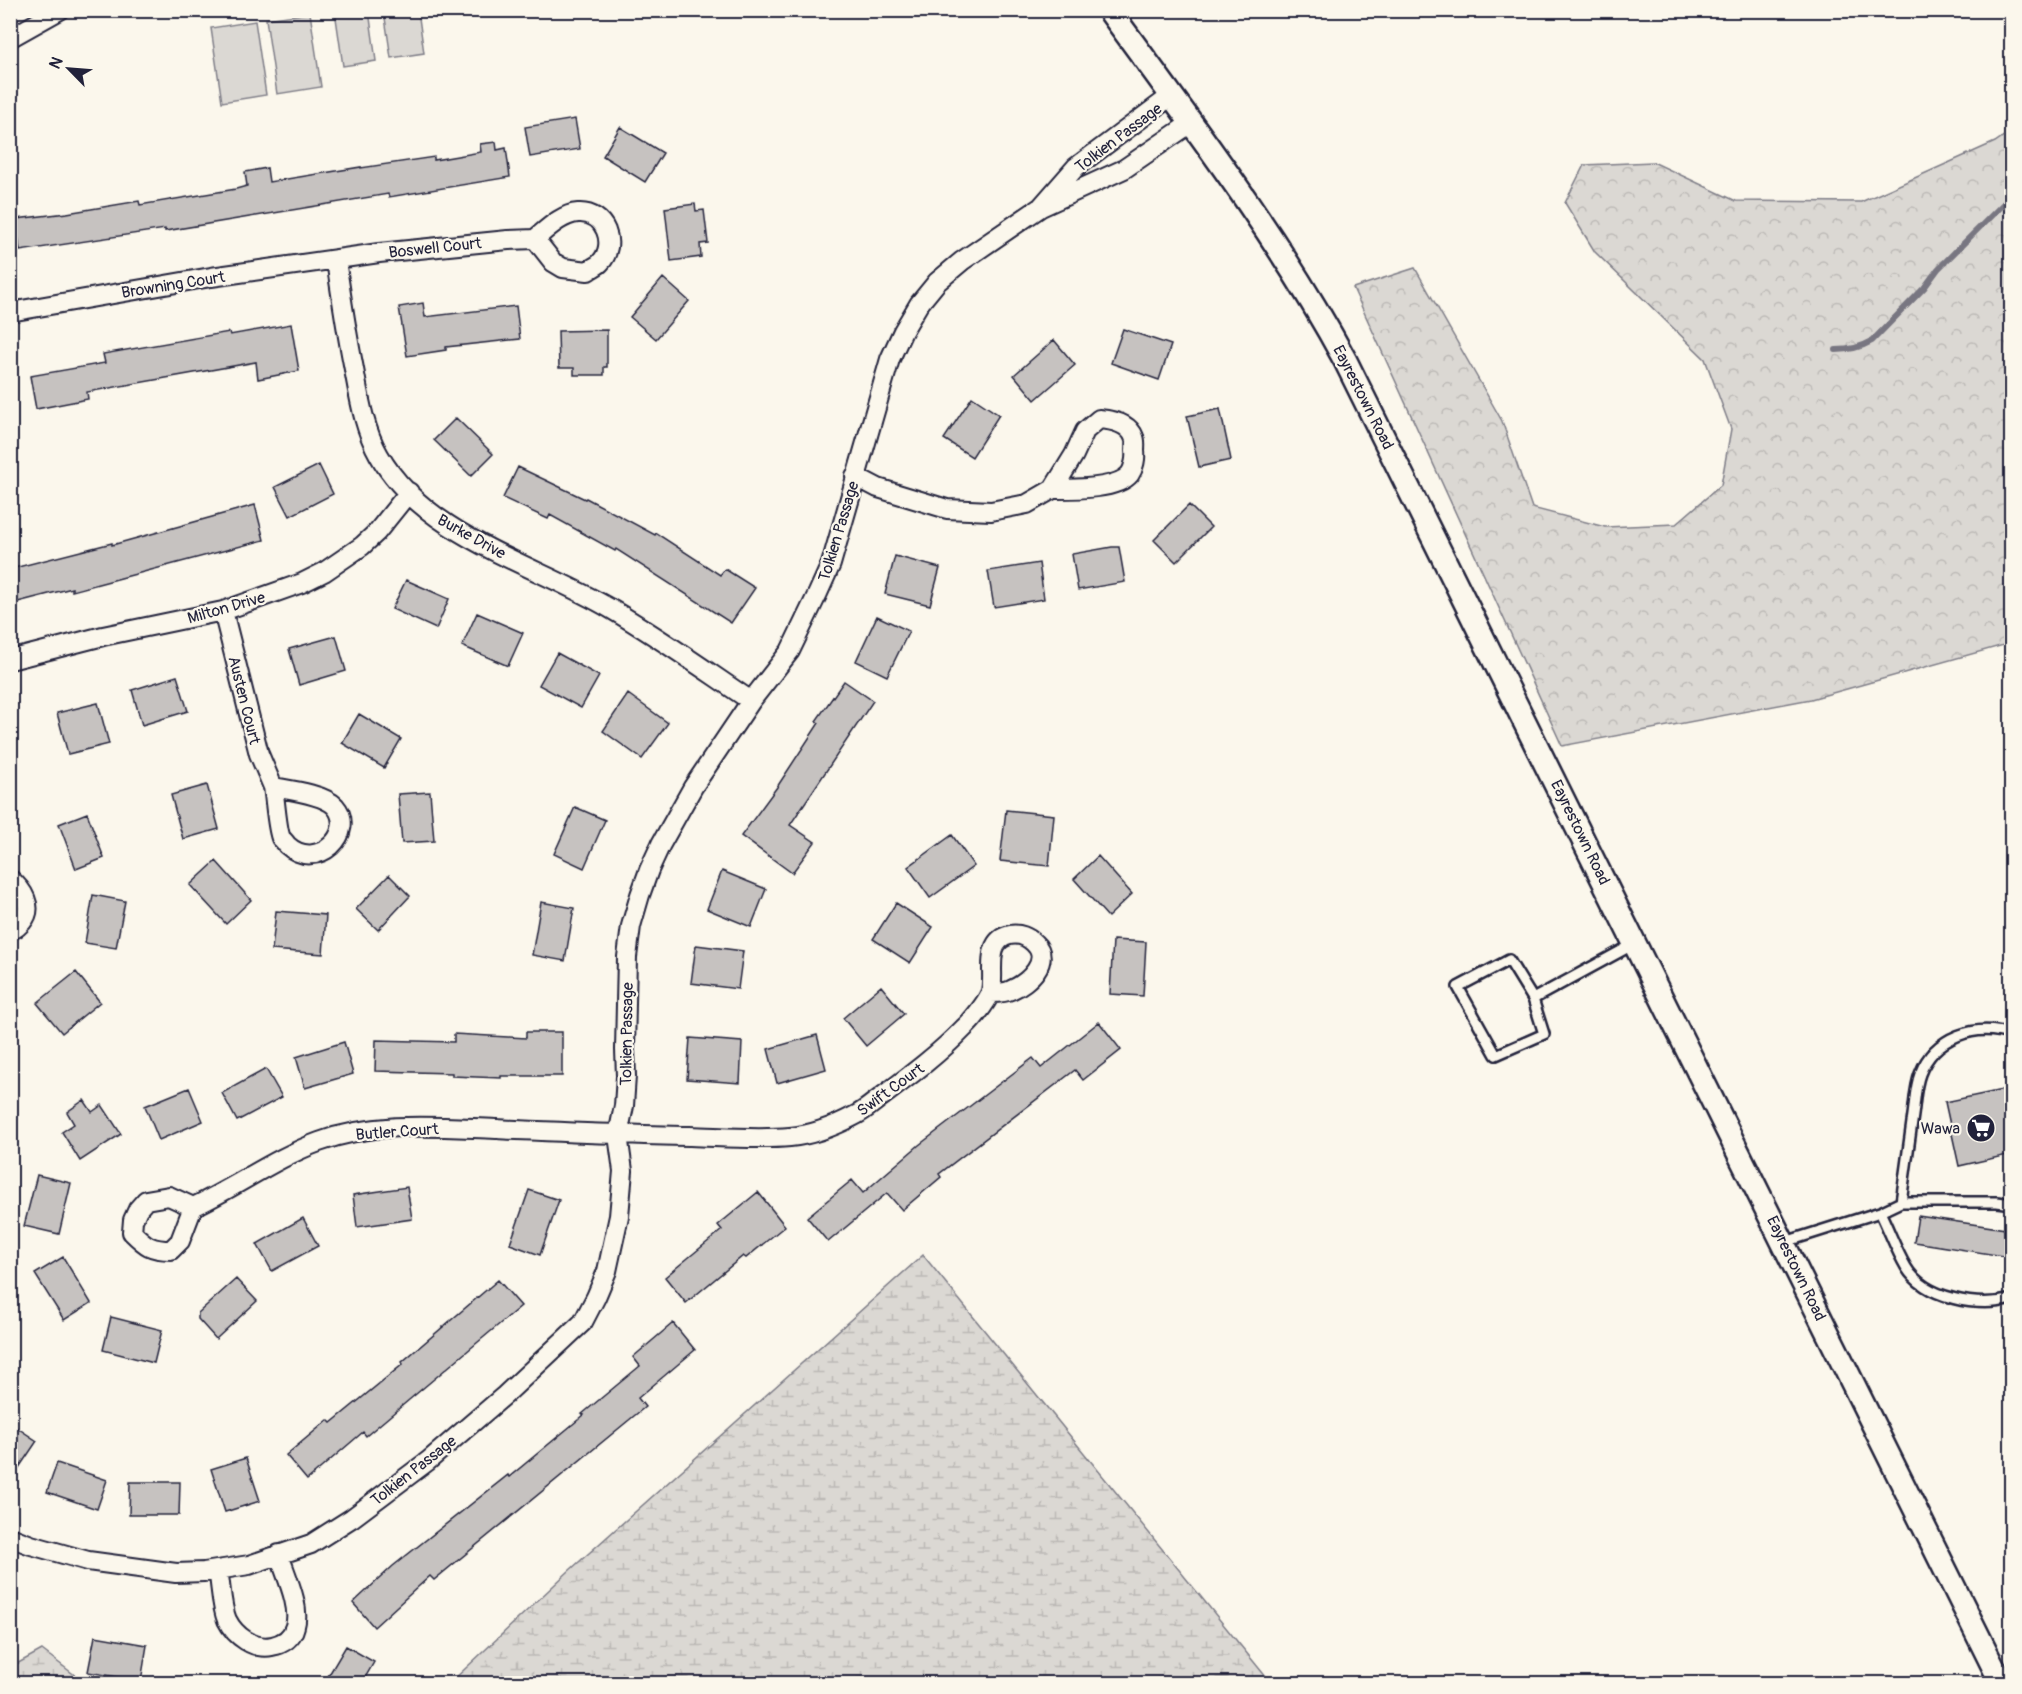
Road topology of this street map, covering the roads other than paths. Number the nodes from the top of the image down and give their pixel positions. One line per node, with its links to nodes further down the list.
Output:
1 (60, 10): 3 (street)
2 (1109, 10): 4 (street, Eayrestown Road)
3 (10, 38)
4 (1172, 96): 5 (street, Eayrestown Road); 6 (street, Tolkien Passage)
5 (1191, 123): 6 (street, Tolkien Passage); 19 (street, Eayrestown Road)
6 (1041, 207): 10 (street, Tolkien Passage)
7 (535, 239): 8 (street, Boswell Court)
8 (336, 260): 9 (street, Browning Court); 12 (street, Burke Drive)
9 (10, 312)
10 (855, 476): 11 (street); 15 (street, Tolkien Passage)
11 (1053, 489): 11 (street)
12 (408, 492): 13 (street, Milton Drive); 15 (street, Burke Drive)
13 (223, 611): 14 (street, Milton Drive); 16 (street, Austen Court)
14 (10, 660)
15 (752, 701): 23 (street, Tolkien Passage)
16 (273, 787)
17 (10, 879): 18 (street)
18 (10, 930)
19 (1636, 943): 21 (lane); 28 (street, Eayrestown Road)
20 (991, 993): 23 (street, Swift Court)
21 (1533, 999): 21 (lane)
22 (2012, 1035): 24 (lane)
23 (618, 1135): 26 (street, Butler Court); 31 (street, Tolkien Passage)
24 (1901, 1202): 25 (lane); 27 (lane)
25 (2012, 1204)
26 (193, 1207)
27 (1880, 1212): 28 (lane); 29 (lane)
28 (1785, 1242): 33 (street, Eayrestown Road)
29 (2012, 1299)
30 (10, 1537): 32 (street, Tolkien Passage)
31 (279, 1554): 32 (street, Tolkien Passage); 32 (street)
32 (218, 1570)
33 (2002, 1683)

